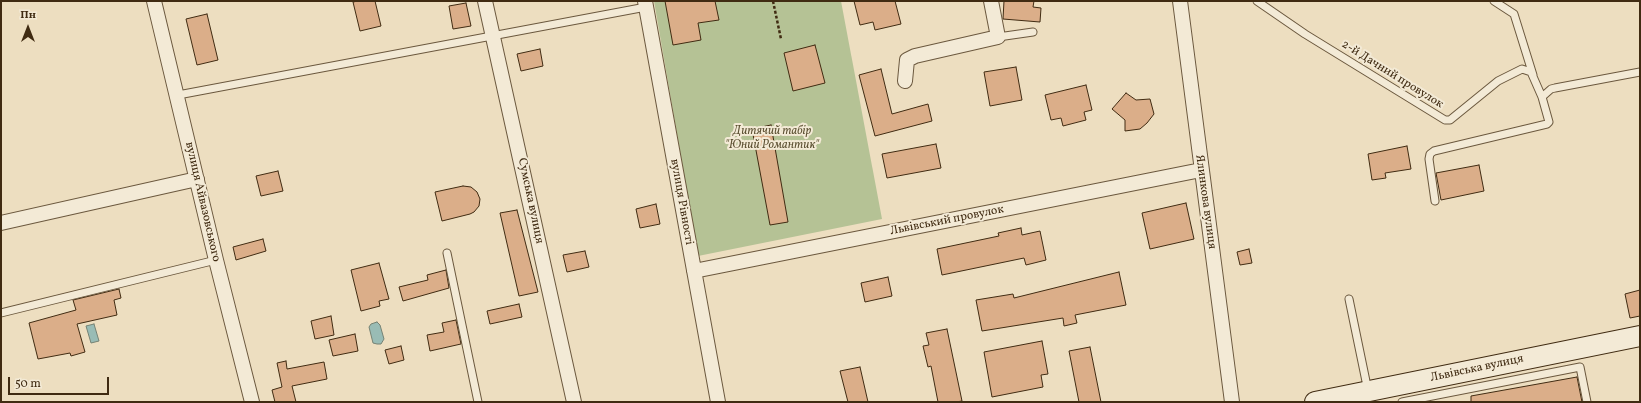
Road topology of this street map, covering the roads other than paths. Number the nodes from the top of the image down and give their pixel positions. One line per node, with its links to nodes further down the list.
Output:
1 (154, 1): 14 (street, вулиця Айвазовського)
2 (485, 1): 9 (street, Сумська вулиця)
3 (991, 1): 10 (street)
4 (1180, 1): 16 (street, Ялинкова вулиця)
5 (1257, 1): 12 (lane, 2-й Дачний провулок)
6 (1494, 1): 12 (lane)
7 (645, 4): 9 (lane); 22 (street, вулиця Рівності)
8 (1033, 32): 10 (lane)
9 (493, 35): 14 (lane); 30 (street, Сумська вулиця)
10 (998, 37): 13 (street)
11 (1640, 72): 15 (lane)
12 (1534, 77): 15 (lane)
13 (905, 81)
14 (178, 95): 17 (street, вулиця Айвазовського)
15 (1542, 98): 18 (lane)
16 (1201, 170): 22 (street, Львівський провулок); 32 (street, Ялинкова вулиця)
17 (197, 179): 19 (street); 21 (street, вулиця Айвазовського)
18 (1435, 200)
19 (1, 223)
20 (447, 253): 29 (lane)
21 (216, 260): 24 (lane); 28 (street, вулиця Айвазовського)
22 (694, 271): 31 (street, вулиця Рівності)
23 (1349, 299): 26 (lane)
24 (1, 313)
25 (1640, 336): 26 (main road, Львівська вулиця)
26 (1368, 391): 27 (main road, Львівська вулиця)
27 (1347, 399): 33 (main road, Львівська вулиця)
28 (252, 402)
29 (478, 402)
30 (574, 402)
31 (718, 402)
32 (1232, 402)
33 (1315, 402)
34 (1402, 402): 35 (lane)
35 (1587, 402)

